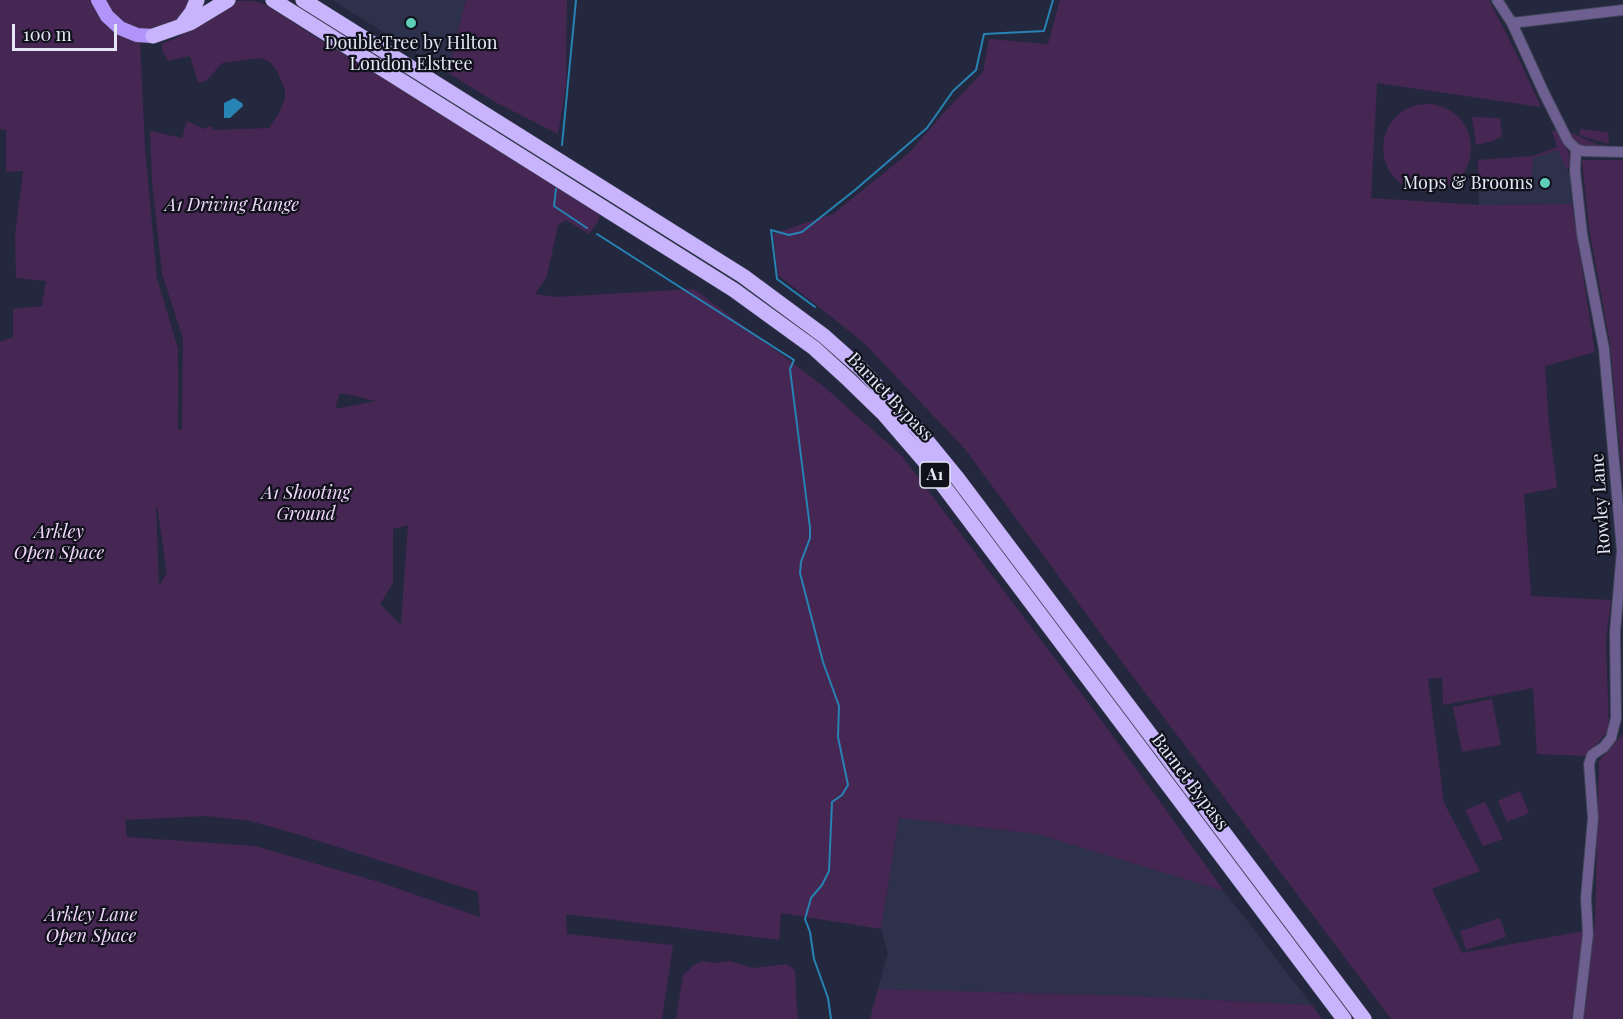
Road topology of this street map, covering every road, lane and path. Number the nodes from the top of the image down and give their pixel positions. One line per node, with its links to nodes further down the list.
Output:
1 (98, 0): 10 (main road)
2 (197, 0): 9 (highway)
3 (228, 0): 9 (highway)
4 (273, 0): 13 (highway, Barnet Bypass / A1)
5 (303, 0): 14 (highway, Barnet Bypass / A1)
6 (1497, 0): 8 (street)
7 (1623, 10): 8 (street)
8 (1512, 23): 11 (street)
9 (182, 25): 10 (highway)
10 (153, 36)
11 (1576, 149): 12 (street); 15 (street, Rowley Lane)
12 (1623, 152)
13 (1344, 1019)
14 (1364, 1019)
15 (1578, 1019)

